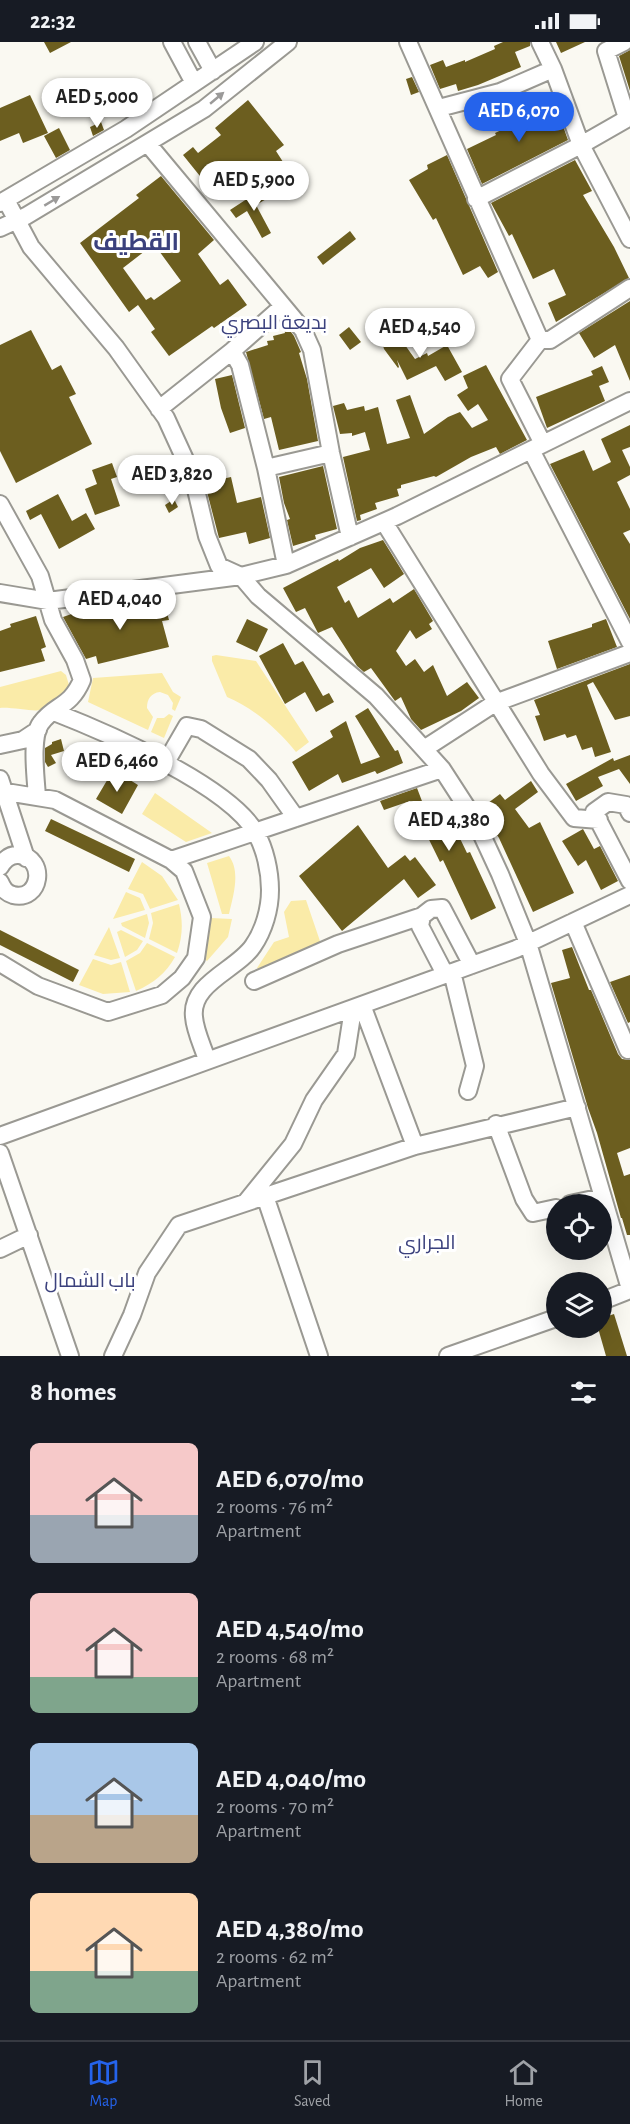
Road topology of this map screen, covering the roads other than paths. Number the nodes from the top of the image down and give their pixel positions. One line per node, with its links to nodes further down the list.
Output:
1 (172, 42): 10 (street)
2 (197, 42): 9 (street)
3 (255, 42): 9 (street)
4 (288, 42): 13 (street, one-way to 4)
5 (408, 42): 11 (street)
6 (540, 42): 8 (street)
7 (624, 42): 12 (street)
8 (553, 69): 11 (street); 14 (street)
9 (213, 71): 10 (street)
10 (194, 83): 16 (street)
11 (439, 108): 15 (street)
12 (628, 118): 14 (street)
13 (148, 144): 17 (street, one-way to 13); 21 (street)
14 (582, 145): 15 (street); 19 (street)
15 (476, 199): 22 (street)
16 (3, 202): 17 (street)
17 (17, 220): 18 (street); 25 (street)
18 (0, 228)
19 (630, 239)
20 (630, 288): 22 (street)
21 (283, 306): 23 (street); 27 (street)
22 (540, 340): 26 (street)
23 (232, 351): 25 (street); 28 (street)
24 (630, 401): 26 (street)
25 (159, 410): 33 (street)
26 (537, 447): 30 (street); 37 (street)
27 (331, 453): 28 (street); 31 (street)
28 (266, 468): 32 (street)
29 (0, 504): 36 (street)
30 (384, 522): 31 (street); 39 (street)
31 (350, 537): 32 (street)
32 (286, 565): 33 (street)
33 (242, 576): 36 (street); 43 (street)
34 (0, 586): 36 (street)
35 (0, 593): 36 (street)
36 (52, 597): 40 (street)
37 (630, 642)
38 (630, 653): 39 (street)
39 (495, 703): 43 (street); 50 (street)
40 (54, 712): 41 (street); 44 (street)
41 (38, 730): 42 (street); 47 (street)
42 (0, 745)
43 (424, 749): 45 (street)
44 (165, 764): 49 (street); 51 (street)
45 (442, 769): 49 (street); 60 (street)
46 (1, 787): 47 (street); 52 (street)
47 (37, 797): 53 (street)
48 (630, 813): 50 (street)
49 (296, 818): 51 (street)
50 (599, 820): 55 (street)
51 (255, 832): 53 (street); 67 (street)
52 (26, 858): 54 (street); 56 (street)
53 (171, 860): 61 (street)
54 (0, 866)
55 (630, 881)
56 (0, 882)
57 (630, 895): 59 (street)
58 (422, 916): 62 (street); 63 (street); 64 (street)
59 (573, 922): 60 (street); 66 (street)
60 (528, 943): 62 (street); 69 (street)
61 (0, 963)
62 (472, 965): 63 (street)
63 (449, 973): 65 (street); 68 (street)
64 (254, 981)
65 (357, 1007): 67 (street); 72 (street); 76 (street)
66 (628, 1050)
67 (207, 1060): 71 (street)
68 (468, 1091)
69 (577, 1107): 70 (street); 74 (street)
70 (496, 1125): 72 (street); 77 (street)
71 (0, 1136)
72 (415, 1146): 75 (street)
73 (0, 1153): 79 (street)
74 (602, 1194)
75 (265, 1196): 76 (street); 86 (street)
76 (246, 1202): 85 (street)
77 (546, 1210)
78 (612, 1228): 81 (street)
79 (29, 1235): 80 (street); 84 (street)
80 (0, 1249)
81 (630, 1290): 82 (street)
82 (612, 1297)
83 (546, 1322): 87 (street)
84 (70, 1356)
85 (113, 1356)
86 (319, 1356)
87 (448, 1356)

